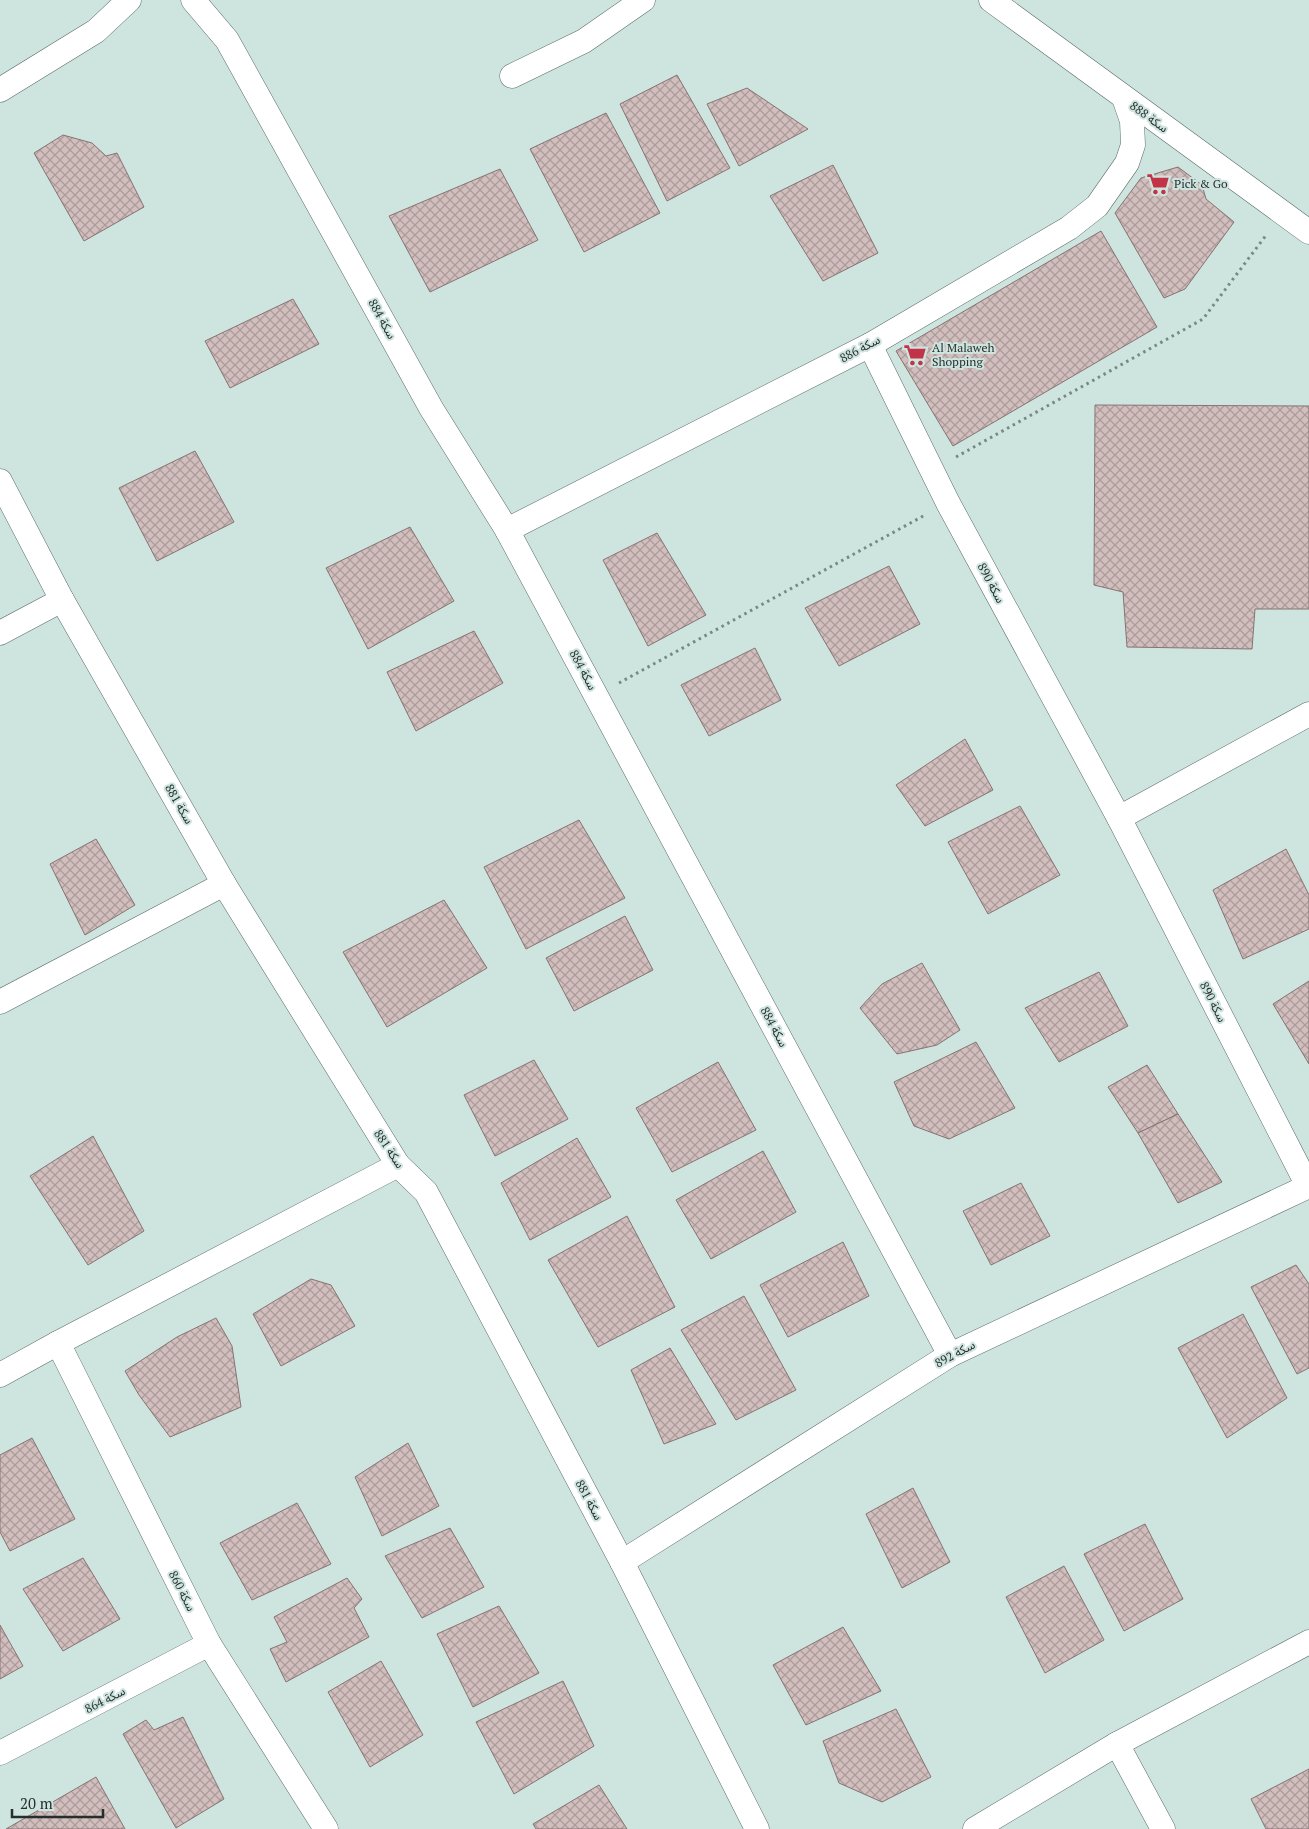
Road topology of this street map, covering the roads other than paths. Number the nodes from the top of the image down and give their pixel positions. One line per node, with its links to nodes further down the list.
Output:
1 (129, 0): 6 (street)
2 (193, 0): 11 (street, سكة 884)
3 (643, 0): 5 (street)
4 (991, 0): 7 (street, سكة 888)
5 (512, 76)
6 (0, 90)
7 (1124, 98): 8 (street, سكة 888); 9 (street, سكة 886)
8 (1309, 232)
9 (870, 345): 11 (street, سكة 886); 15 (street, سكة 890)
10 (0, 481): 12 (street, سكة 881)
11 (507, 530): 21 (street, سكة 884)
12 (62, 600): 13 (street); 16 (street, سكة 881)
13 (0, 633)
14 (1309, 714): 15 (street)
15 (1118, 818): 19 (street, سكة 890)
16 (224, 884): 17 (street); 18 (street, سكة 881)
17 (0, 1002)
18 (398, 1165): 20 (street); 23 (street, سكة 881)
19 (1309, 1186): 21 (street, سكة 892)
20 (58, 1343): 22 (street); 25 (street, سكة 860)
21 (950, 1355): 23 (street, سكة 892)
22 (0, 1375)
23 (622, 1562): 29 (street, سكة 881)
24 (1309, 1642): 26 (street)
25 (209, 1644): 27 (street, سكة 864); 28 (street, سكة 860)
26 (1117, 1744): 30 (street); 31 (street)
27 (0, 1753)
28 (326, 1829)
29 (757, 1829)
30 (975, 1829)
31 (1163, 1829)

